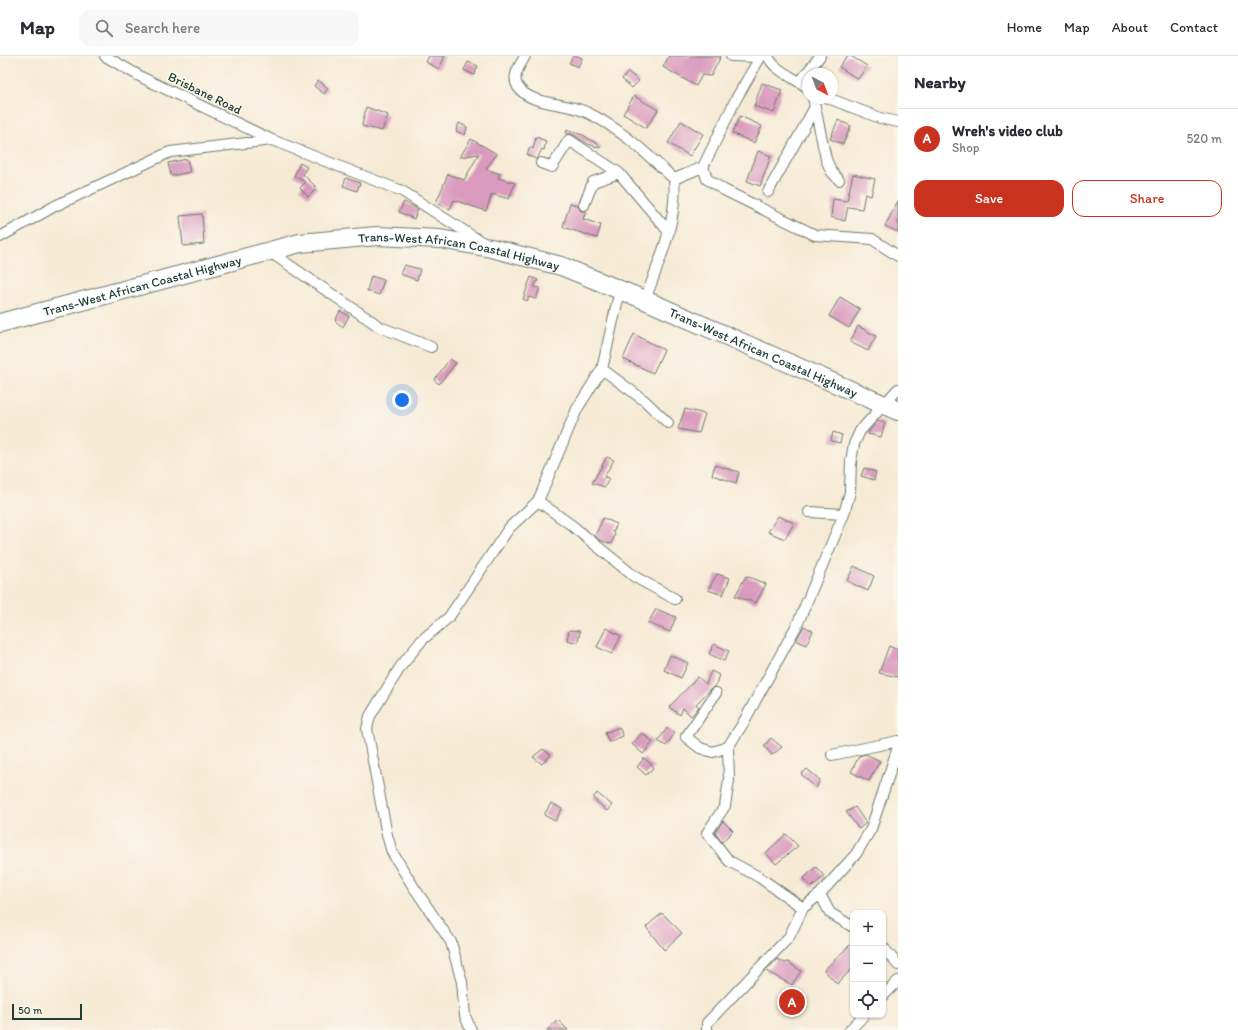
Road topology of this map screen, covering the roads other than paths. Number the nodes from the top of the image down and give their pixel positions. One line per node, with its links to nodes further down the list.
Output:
1 (105, 56): 11 (street, Brisbane Road)
2 (525, 56): 15 (street)
3 (731, 56): 4 (street)
4 (763, 56): 6 (street); 13 (street)
5 (820, 56): 6 (street)
6 (800, 82)
7 (838, 102): 10 (street)
8 (813, 104): 17 (street)
9 (814, 104): 16 (street)
10 (898, 122)
11 (272, 140): 20 (street); 21 (street, Brisbane Road)
12 (541, 163): 14 (street)
13 (703, 168): 15 (street); 23 (street)
14 (618, 174): 18 (street); 19 (street)
15 (674, 178): 19 (street)
16 (839, 180)
17 (768, 192)
18 (584, 205)
19 (668, 232): 25 (street)
20 (0, 237)
21 (491, 248): 22 (highway, Trans-West African Coastal Highway); 24 (highway, Trans-West African Coastal Highway)
22 (270, 252): 26 (highway, Trans-West African Coastal Highway); 27 (street)
23 (898, 256)
24 (620, 290): 25 (highway, Trans-West African Coastal Highway); 28 (street)
25 (645, 300): 30 (highway, Trans-West African Coastal Highway)
26 (0, 323)
27 (431, 347)
28 (602, 369): 31 (street); 32 (street)
29 (898, 389): 30 (street)
30 (890, 408): 34 (street)
31 (668, 423)
32 (538, 501): 35 (street); 49 (street)
33 (809, 512): 34 (street)
34 (844, 514): 38 (street)
35 (675, 599)
36 (716, 693): 38 (street)
37 (898, 742): 40 (street)
38 (728, 747): 42 (street)
39 (898, 747): 41 (street)
40 (832, 755)
41 (820, 894): 42 (street); 43 (street)
42 (803, 908): 50 (street)
43 (850, 925)
44 (886, 951): 45 (street)
45 (898, 965)
46 (898, 981): 47 (street)
47 (886, 993)
48 (861, 1018): 51 (street)
49 (471, 1030)
50 (707, 1030)
51 (850, 1030)

